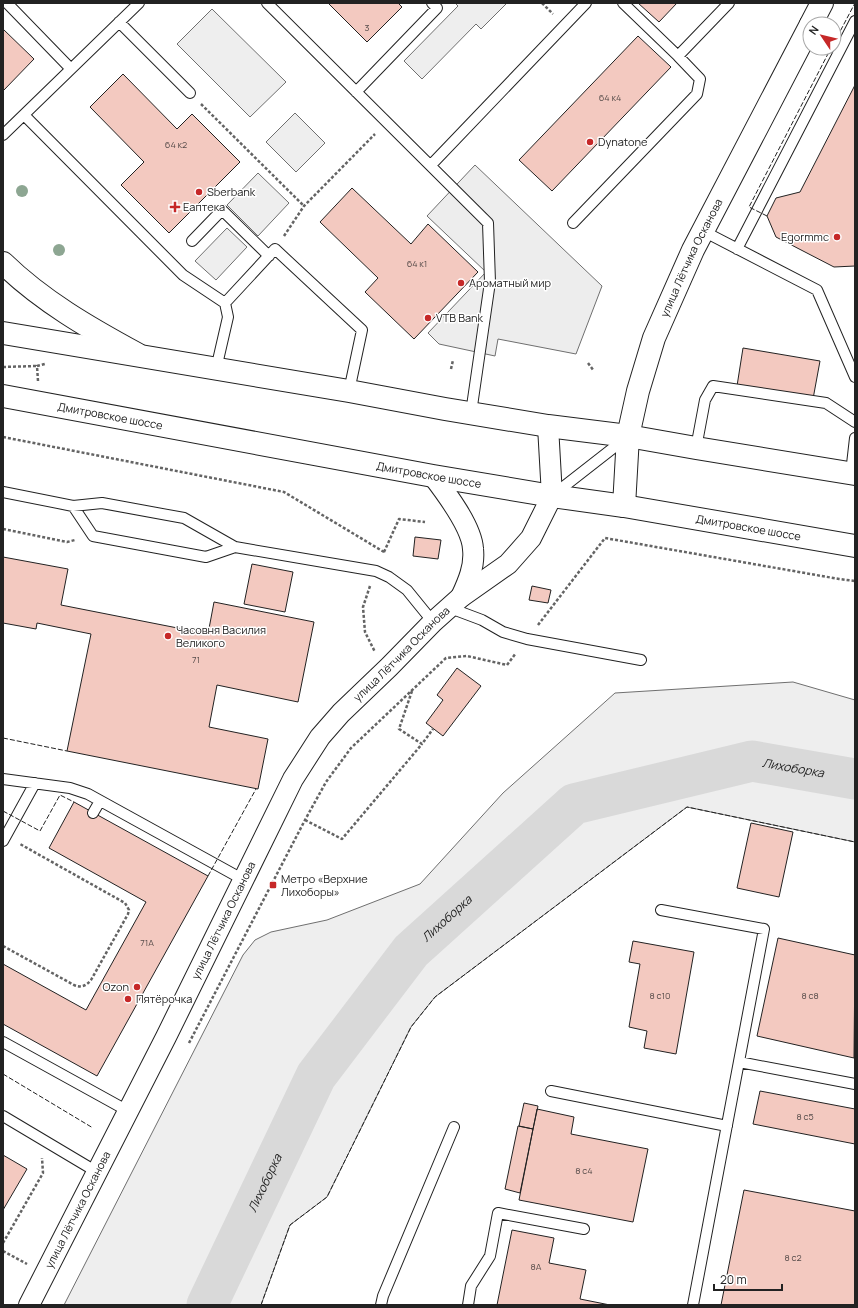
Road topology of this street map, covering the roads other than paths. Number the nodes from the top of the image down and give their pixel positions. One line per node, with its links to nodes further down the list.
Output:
1 (7, 3): 14 (lane)
2 (139, 3): 11 (lane)
3 (267, 3): 15 (lane)
4 (432, 3): 15 (lane)
5 (586, 3): 19 (lane)
6 (623, 3): 13 (lane)
7 (729, 3): 13 (lane)
8 (822, 3): 9 (main road, улица Лётчика Осканова)
9 (816, 16)
10 (855, 21): 23 (lane)
11 (119, 22): 14 (lane); 16 (lane)
12 (802, 42): 21 (main road, улица Лётчика Осканова)
13 (678, 56): 20 (lane)
14 (71, 69): 17 (lane)
15 (356, 92): 19 (lane)
16 (190, 93)
17 (24, 115): 18 (lane); 26 (lane)
18 (3, 135)
19 (431, 165): 33 (lane)
20 (573, 223)
21 (703, 231): 23 (lane); 36 (main road, улица Лётчика Осканова)
22 (192, 241): 24 (lane)
23 (737, 249): 30 (lane)
24 (272, 252): 26 (lane); 31 (lane)
25 (3, 262): 28 (main road)
26 (225, 303): 29 (lane)
27 (3, 333): 28 (main road)
28 (141, 356): 29 (main road)
29 (216, 368): 31 (main road)
30 (855, 377)
31 (349, 391): 33 (main road)
32 (3, 396): 40 (main road, Дмитровское шоссе)
33 (471, 413): 35 (main road)
34 (855, 422): 38 (lane)
35 (548, 426): 36 (main road); 42 (street, улица Лётчика Осканова)
36 (628, 436): 38 (main road); 42 (lane); 44 (main road, улица Лётчика Осканова)
37 (855, 438): 39 (lane)
38 (696, 448): 39 (main road)
39 (853, 473)
40 (433, 476): 42 (main road, Дмитровское шоссе); 47 (street, улица Лётчика Осканова)
41 (3, 492): 43 (lane)
42 (552, 496): 44 (main road, Дмитровское шоссе); 47 (street, улица Лётчика Осканова)
43 (73, 506): 46 (lane); 46 (lane)
44 (624, 506): 45 (main road, Дмитровское шоссе)
45 (855, 546)
46 (235, 547): 48 (lane)
47 (455, 602): 48 (street, улица Лётчика Осканова); 49 (lane)
48 (433, 622): 55 (street, улица Лётчика Осканова)
49 (641, 660)
50 (3, 779): 51 (lane)
51 (35, 783): 52 (lane); 54 (lane)
52 (100, 800): 53 (lane); 55 (lane)
53 (93, 813)
54 (4, 839)
55 (244, 880): 61 (street, улица Лётчика Осканова)
56 (661, 910): 58 (lane)
57 (3, 1042): 61 (lane)
58 (739, 1062): 59 (lane); 63 (lane)
59 (855, 1084)
60 (552, 1091): 63 (lane)
61 (128, 1111): 65 (street, улица Лётчика Осканова)
62 (3, 1116): 65 (lane)
63 (727, 1126): 70 (lane)
64 (454, 1127): 68 (lane)
65 (97, 1172): 67 (street, улица Лётчика Осканова)
66 (584, 1229): 69 (lane)
67 (29, 1305)
68 (381, 1305)
69 (468, 1305)
70 (693, 1305)

